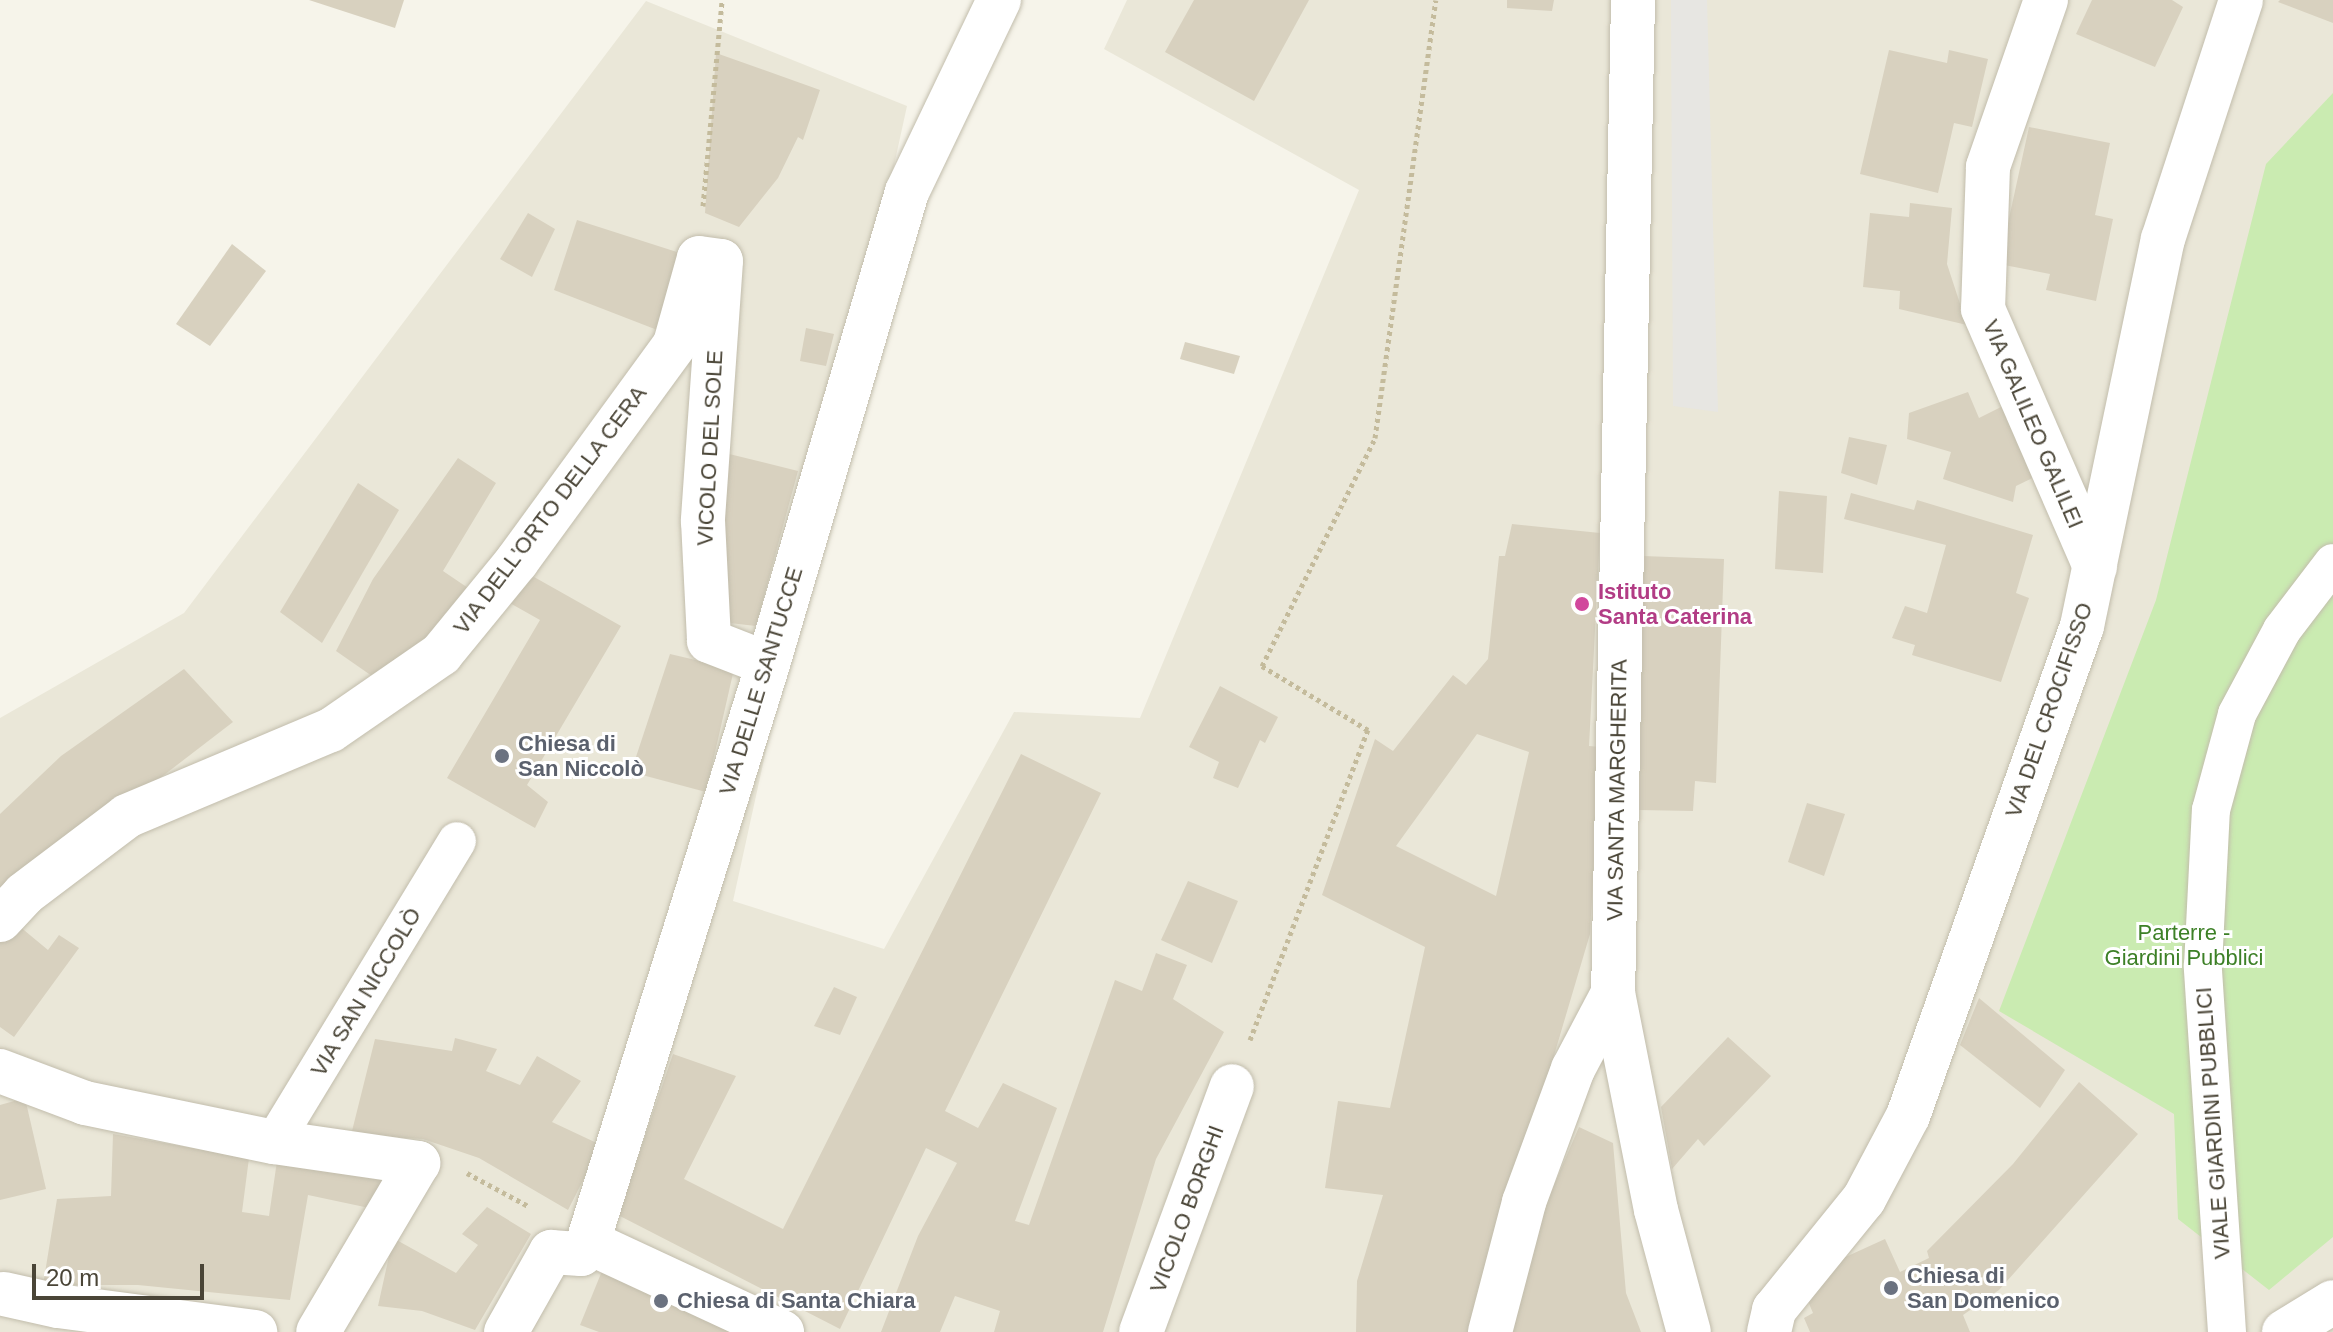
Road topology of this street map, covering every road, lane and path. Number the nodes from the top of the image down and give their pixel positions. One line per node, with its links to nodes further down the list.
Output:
1 (722, 0): 7 (path)
2 (999, 0): 10 (street, VIA DELLE SANTUCCE)
3 (1436, 0): 15 (path)
4 (1633, 0): 13 (street, VIA SANTA MARGHERITA)
5 (2046, 0): 9 (street, VIA GALILEO GALILEI)
6 (2241, 0): 9 (street, VIA DEL CROCIFISSO)
7 (699, 258): 10 (street, VICOLO DEL SOLE); 12 (street, VIA DELL'ORTO DELLA CERA)
8 (2333, 563): 30 (street, VIALE GIARDINI PUBBLICI)
9 (2095, 567): 29 (street, VIA DEL CROCIFISSO)
10 (768, 664): 18 (street, VIA DELLE SANTUCCE)
11 (457, 841): 16 (street, VIA SAN NICCOLÒ)
12 (0, 920)
13 (1613, 993): 27 (street); 28 (street, VIA SANTA MARGHERITA)
14 (0, 1071): 16 (street)
15 (1232, 1086): 26 (street, VICOLO BORGHI)
16 (274, 1142): 17 (street)
17 (418, 1163): 18 (path); 23 (street)
18 (588, 1242): 24 (street); 25 (street)
19 (1, 1293): 21 (street); 22 (street)
20 (2333, 1302): 31 (street)
21 (38, 1332)
22 (255, 1332)
23 (318, 1332)
24 (506, 1332)
25 (782, 1332)
26 (1141, 1332)
27 (1490, 1332)
28 (1689, 1332)
29 (1769, 1332)
30 (2227, 1332)
31 (2284, 1332)

